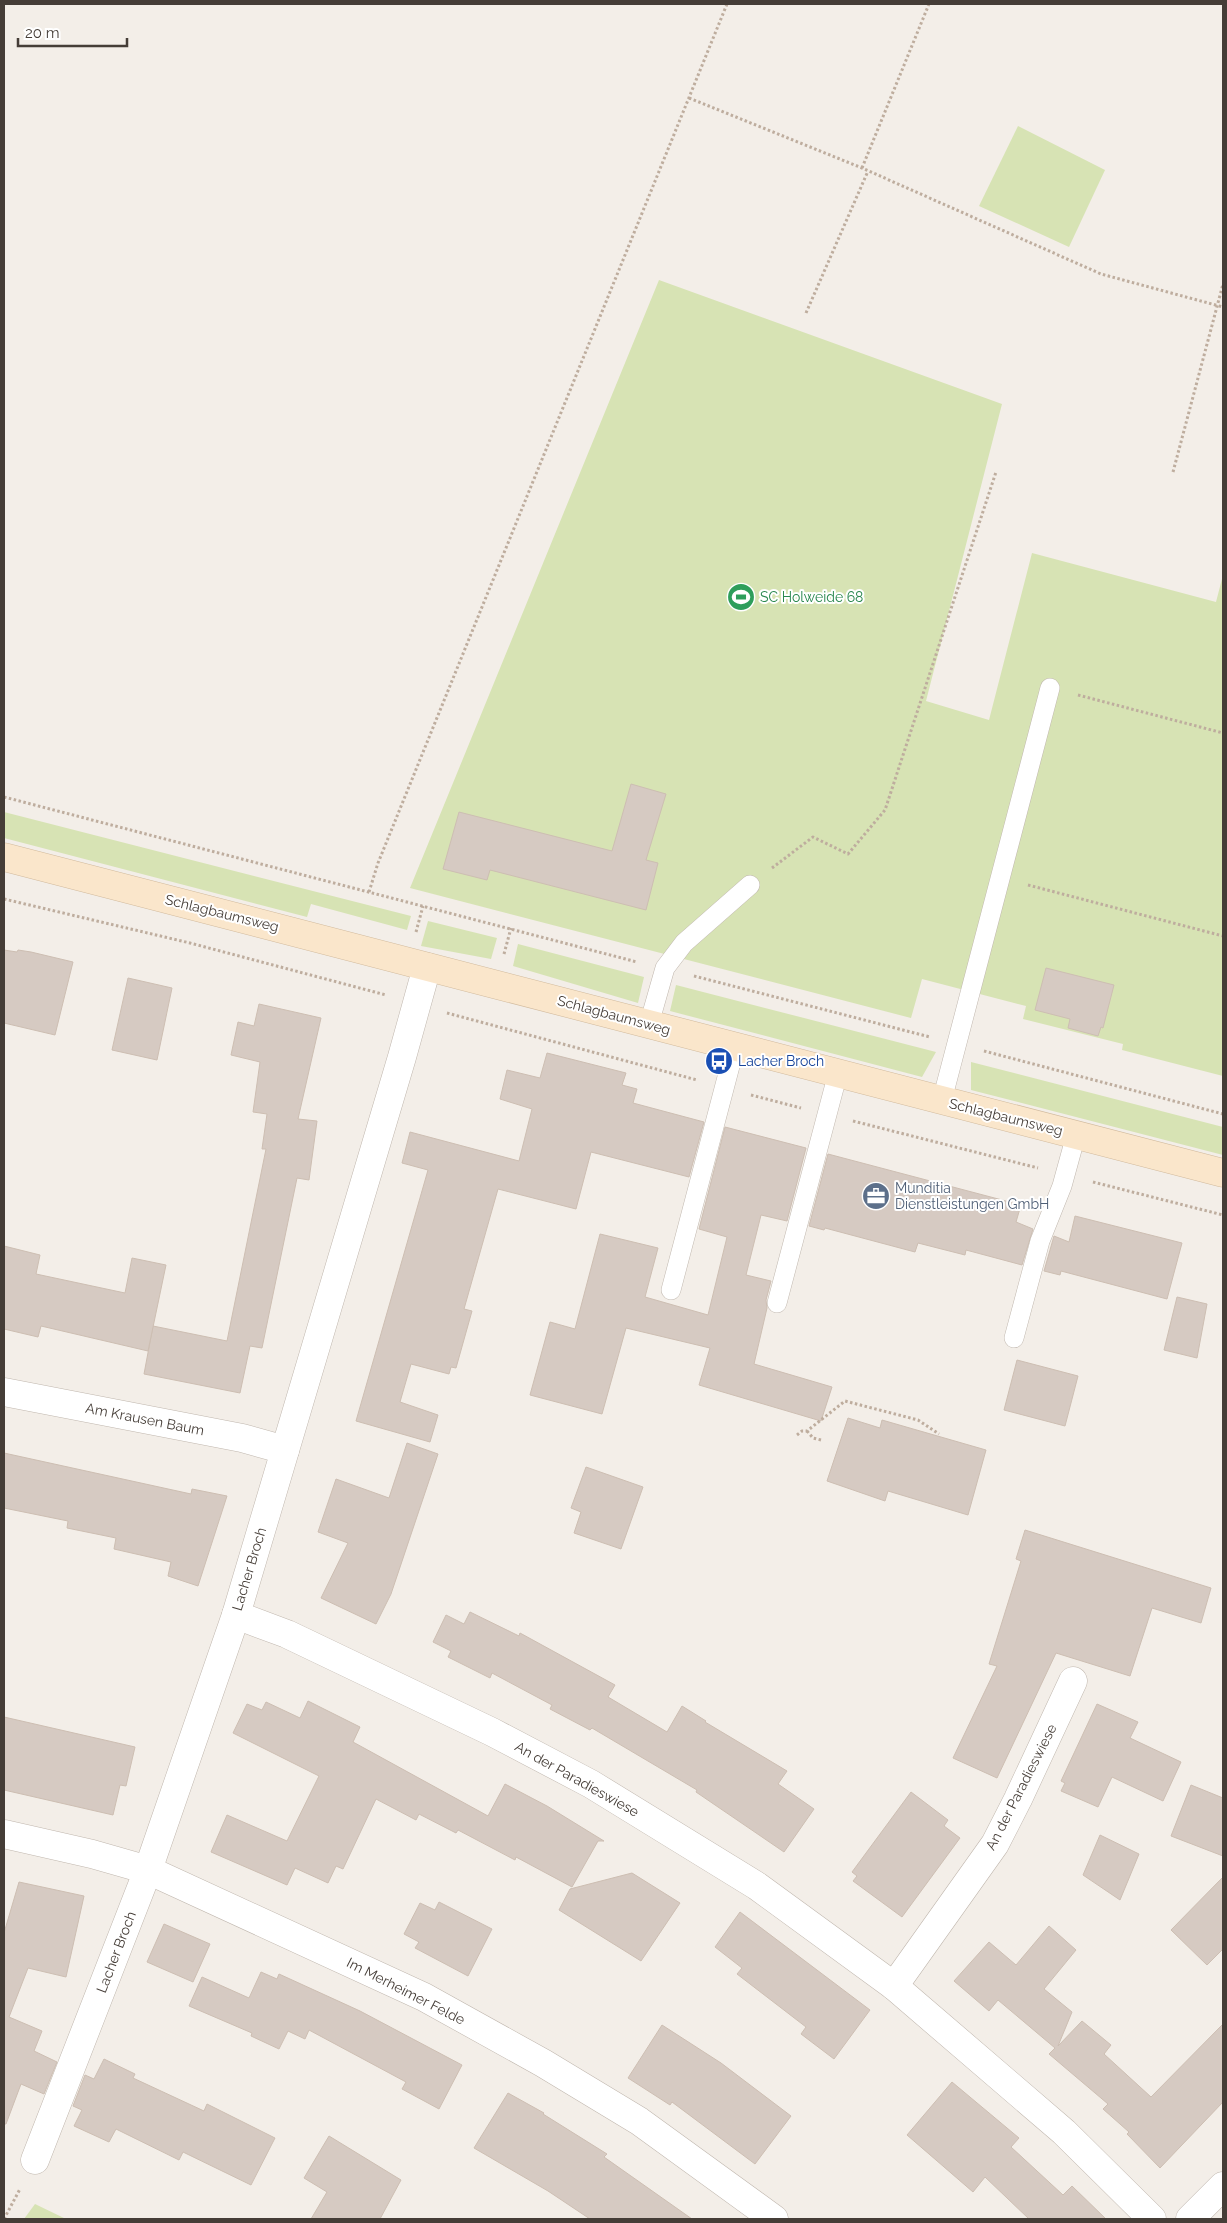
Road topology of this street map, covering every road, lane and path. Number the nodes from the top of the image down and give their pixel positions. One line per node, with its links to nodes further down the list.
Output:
1 (727, 4): 3 (path)
2 (929, 4): 4 (path)
3 (689, 98): 4 (path); 18 (path)
4 (862, 168): 5 (path)
5 (868, 171): 7 (path); 9 (path)
6 (1223, 284): 7 (path)
7 (1217, 305): 8 (path); 11 (path)
8 (1223, 307)
9 (806, 313)
10 (996, 472): 17 (path)
11 (1173, 472)
12 (1050, 688): 13 (path); 16 (lane)
13 (1223, 733)
14 (4, 797): 18 (path)
15 (4, 857): 21 (main road, Schlagbaumsweg)
16 (1001, 878): 20 (path); 25 (lane)
17 (750, 885): 22 (lane)
18 (369, 892): 22 (path)
19 (4, 898): 23 (path)
20 (1223, 936)
21 (427, 967): 23 (street, Lacher Broch); 24 (main road, Schlagbaumsweg)
22 (664, 968): 24 (lane); 25 (path)
23 (418, 1004): 28 (path); 44 (street, Lacher Broch)
24 (649, 1024): 26 (main road, Schlagbaumsweg)
25 (957, 1045): 29 (lane); 31 (path)
26 (735, 1047): 27 (main road, Schlagbaumsweg); 28 (lane)
27 (838, 1073): 29 (main road, Schlagbaumsweg); 30 (lane)
28 (725, 1088): 30 (path); 36 (lane)
29 (942, 1100): 32 (main road, Schlagbaumsweg)
30 (827, 1114): 34 (path); 37 (lane)
31 (1223, 1114)
32 (1076, 1135): 33 (main road, Schlagbaumsweg); 34 (lane)
33 (1223, 1173)
34 (1065, 1175): 35 (path); 38 (lane)
35 (1223, 1215)
36 (671, 1290)
37 (777, 1304)
38 (1014, 1338)
39 (4, 1392): 44 (street, Am Krausen Baum)
40 (806, 1431): 41 (path); 42 (path); 43 (path)
41 (939, 1434)
42 (798, 1435)
43 (821, 1440)
44 (285, 1450): 45 (street, Lacher Broch)
45 (236, 1615): 48 (street, Lacher Broch); 49 (street, An der Paradieswiese)
46 (1073, 1682): 49 (street, An der Paradieswiese)
47 (4, 1834): 48 (street, Im Merheimer Felde)
48 (148, 1870): 50 (street, Lacher Broch); 52 (street, Im Merheimer Felde)
49 (894, 1986): 53 (street, An der Paradieswiese)
50 (35, 2160)
51 (1223, 2186): 54 (street)
52 (774, 2219)
53 (1152, 2219)
54 (1190, 2219)

